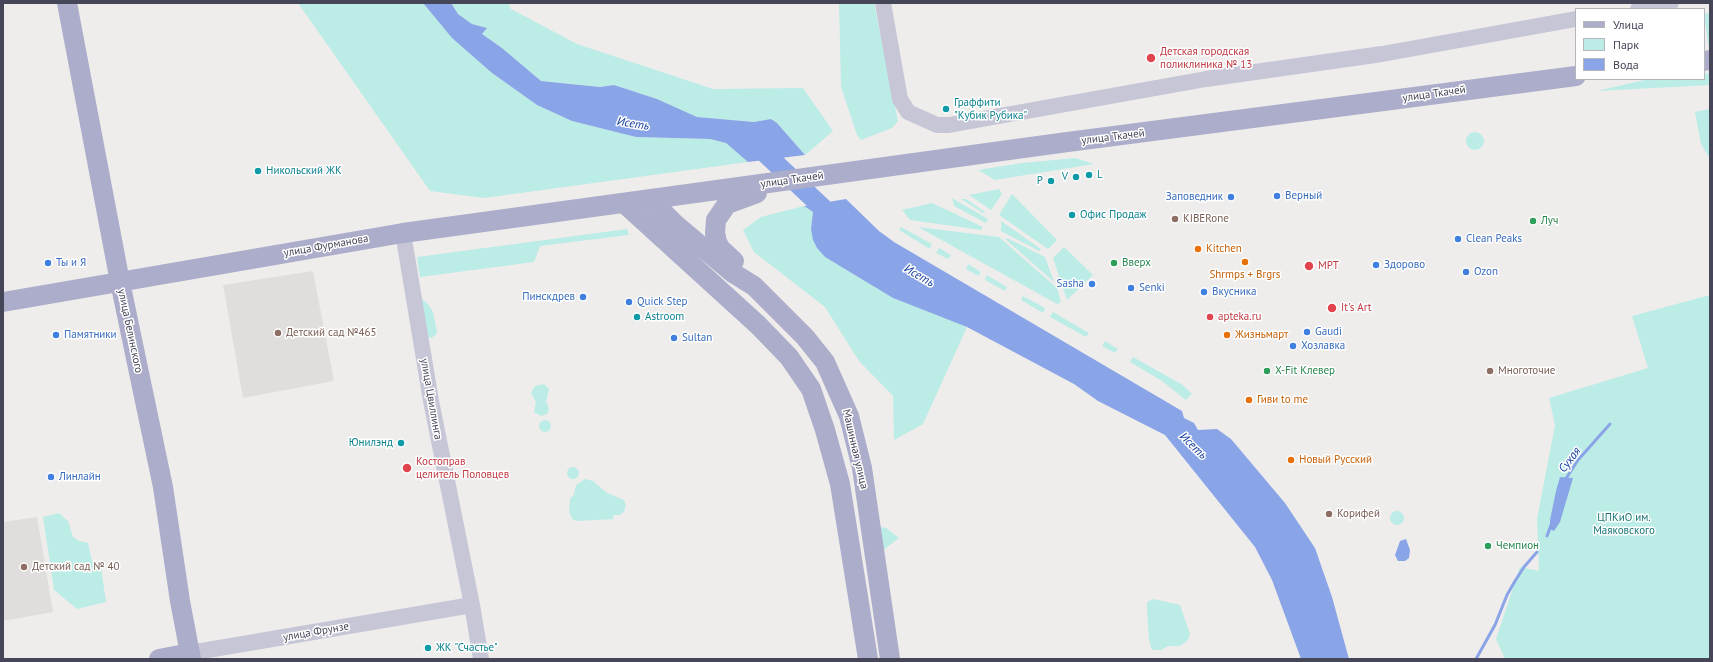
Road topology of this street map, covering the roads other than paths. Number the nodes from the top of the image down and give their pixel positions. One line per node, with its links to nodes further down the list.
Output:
1 (67, 3): 11 (main road, улица Белинского)
2 (883, 3): 5 (street)
3 (1671, 3): 4 (street)
4 (1644, 8)
5 (1575, 19)
6 (1575, 76): 7 (main road, улица Ткачей)
7 (735, 194): 8 (main road); 12 (main road)
8 (650, 199): 9 (main road, улица Фурманова); 12 (main road, Машинная улица)
9 (624, 203): 10 (main road, улица Фурманова); 18 (main road, Машинная улица)
10 (403, 233): 11 (main road, улица Фурманова); 14 (street, улица Цвиллинга)
11 (120, 282): 13 (main road, улица Фурманова); 15 (main road, улица Белинского)
12 (754, 286): 19 (main road, Машинная улица)
13 (3, 302)
14 (472, 605): 15 (street, улица Фрунзе); 17 (street, улица Цвиллинга)
15 (190, 656): 16 (main road, улица Фрунзе)
16 (159, 659)
17 (481, 659)
18 (868, 659)
19 (890, 659)

